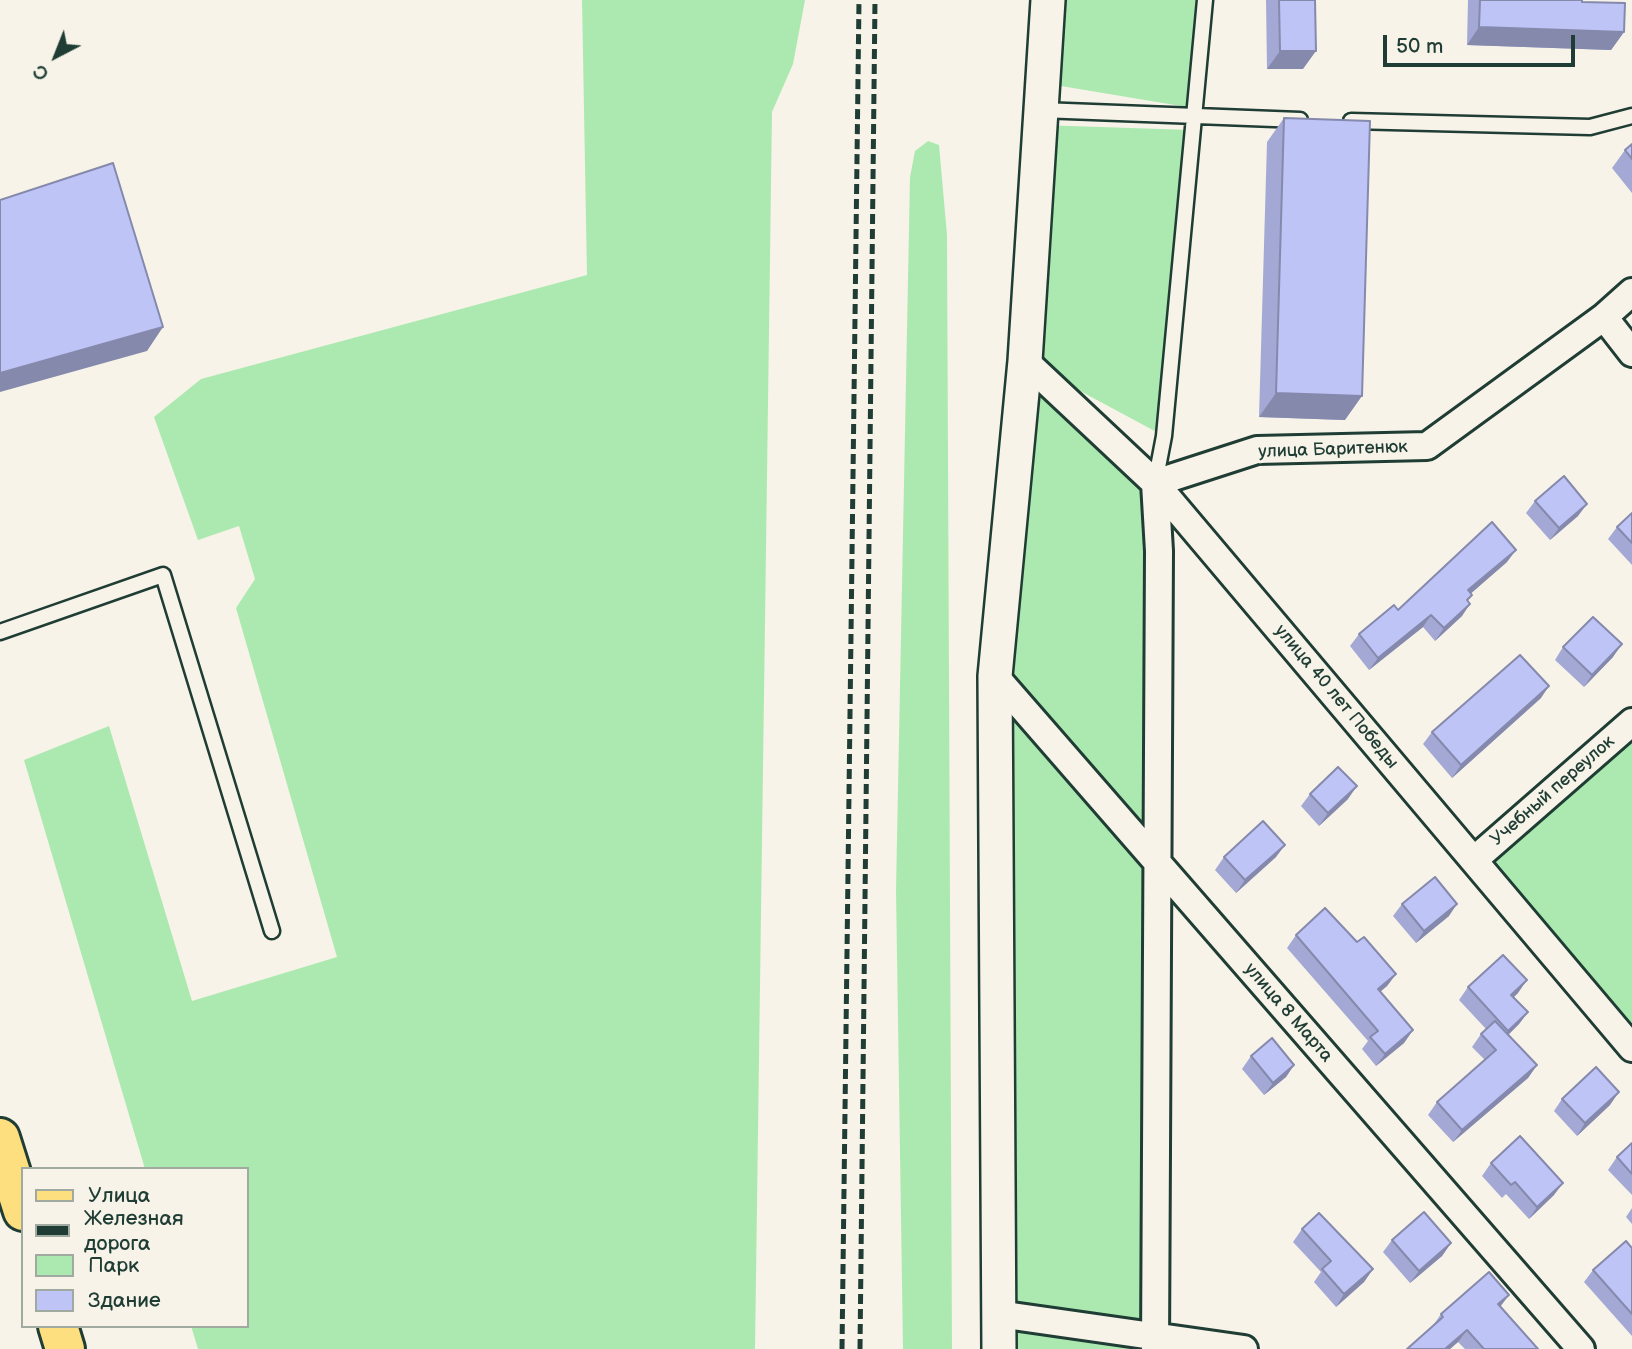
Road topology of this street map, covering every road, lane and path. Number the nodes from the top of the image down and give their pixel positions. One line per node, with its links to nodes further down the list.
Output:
1 (1048, 0): 3 (street)
2 (1205, 0): 5 (lane)
3 (1041, 110): 5 (lane); 9 (street)
4 (1632, 116): 5 (lane)
5 (1192, 118): 10 (lane)
6 (1632, 292): 7 (street, улица Баритенюк)
7 (1604, 317): 8 (street); 10 (street, улица Баритенюк)
8 (1632, 353)
9 (1025, 361): 10 (street, улица 40 лет Победы); 12 (street)
10 (1154, 483): 14 (street, улица 40 лет Победы); 15 (street)
11 (0, 632): 16 (lane)
12 (995, 676): 15 (street, улица 8 Марта); 20 (street)
13 (1632, 722): 14 (street, Учебный переулок)
14 (1474, 860): 17 (street, улица 40 лет Победы)
15 (1157, 862): 22 (street); 26 (street, улица 8 Марта)
16 (272, 931)
17 (1632, 1048)
18 (0, 1138): 19 (main road)
19 (21, 1205)
20 (998, 1314): 22 (street); 24 (street)
21 (59, 1328): 23 (main road)
22 (1155, 1343): 25 (street)
23 (65, 1349)
24 (999, 1349)
25 (1244, 1349)
26 (1581, 1349)

